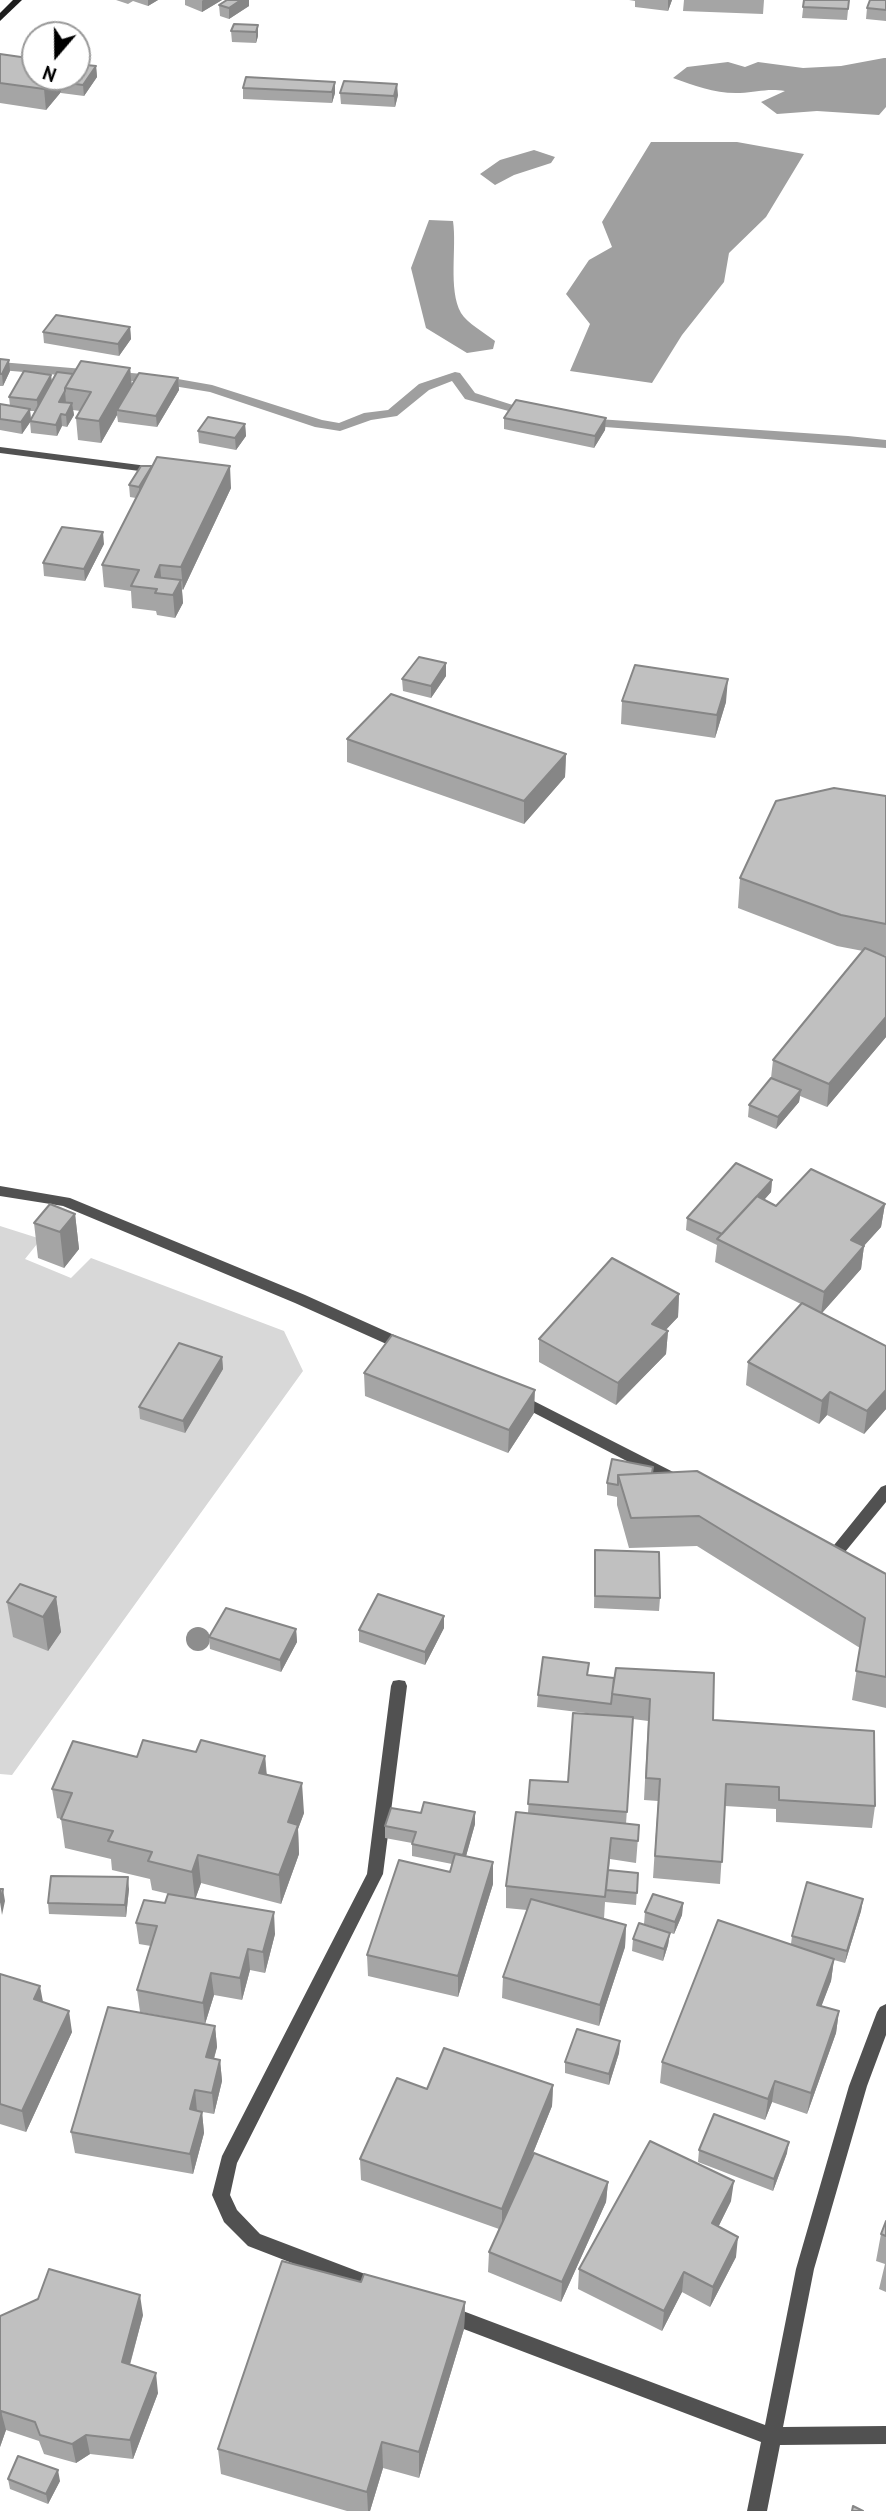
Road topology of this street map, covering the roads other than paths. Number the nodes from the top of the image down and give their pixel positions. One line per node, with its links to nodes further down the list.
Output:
1 (18, 0): 2 (main road)
2 (0, 18)
3 (0, 450): 4 (street)
4 (172, 472)
5 (0, 1191): 6 (street)
6 (423, 1354)
7 (509, 1394): 8 (street)
8 (695, 1489)
9 (886, 1491): 10 (street)
10 (831, 1559)
11 (399, 1686): 13 (street)
12 (886, 2012): 16 (street)
13 (398, 2295)
14 (424, 2305): 16 (street)
15 (886, 2435): 16 (street)
16 (770, 2436): 17 (street)
17 (757, 2511)

